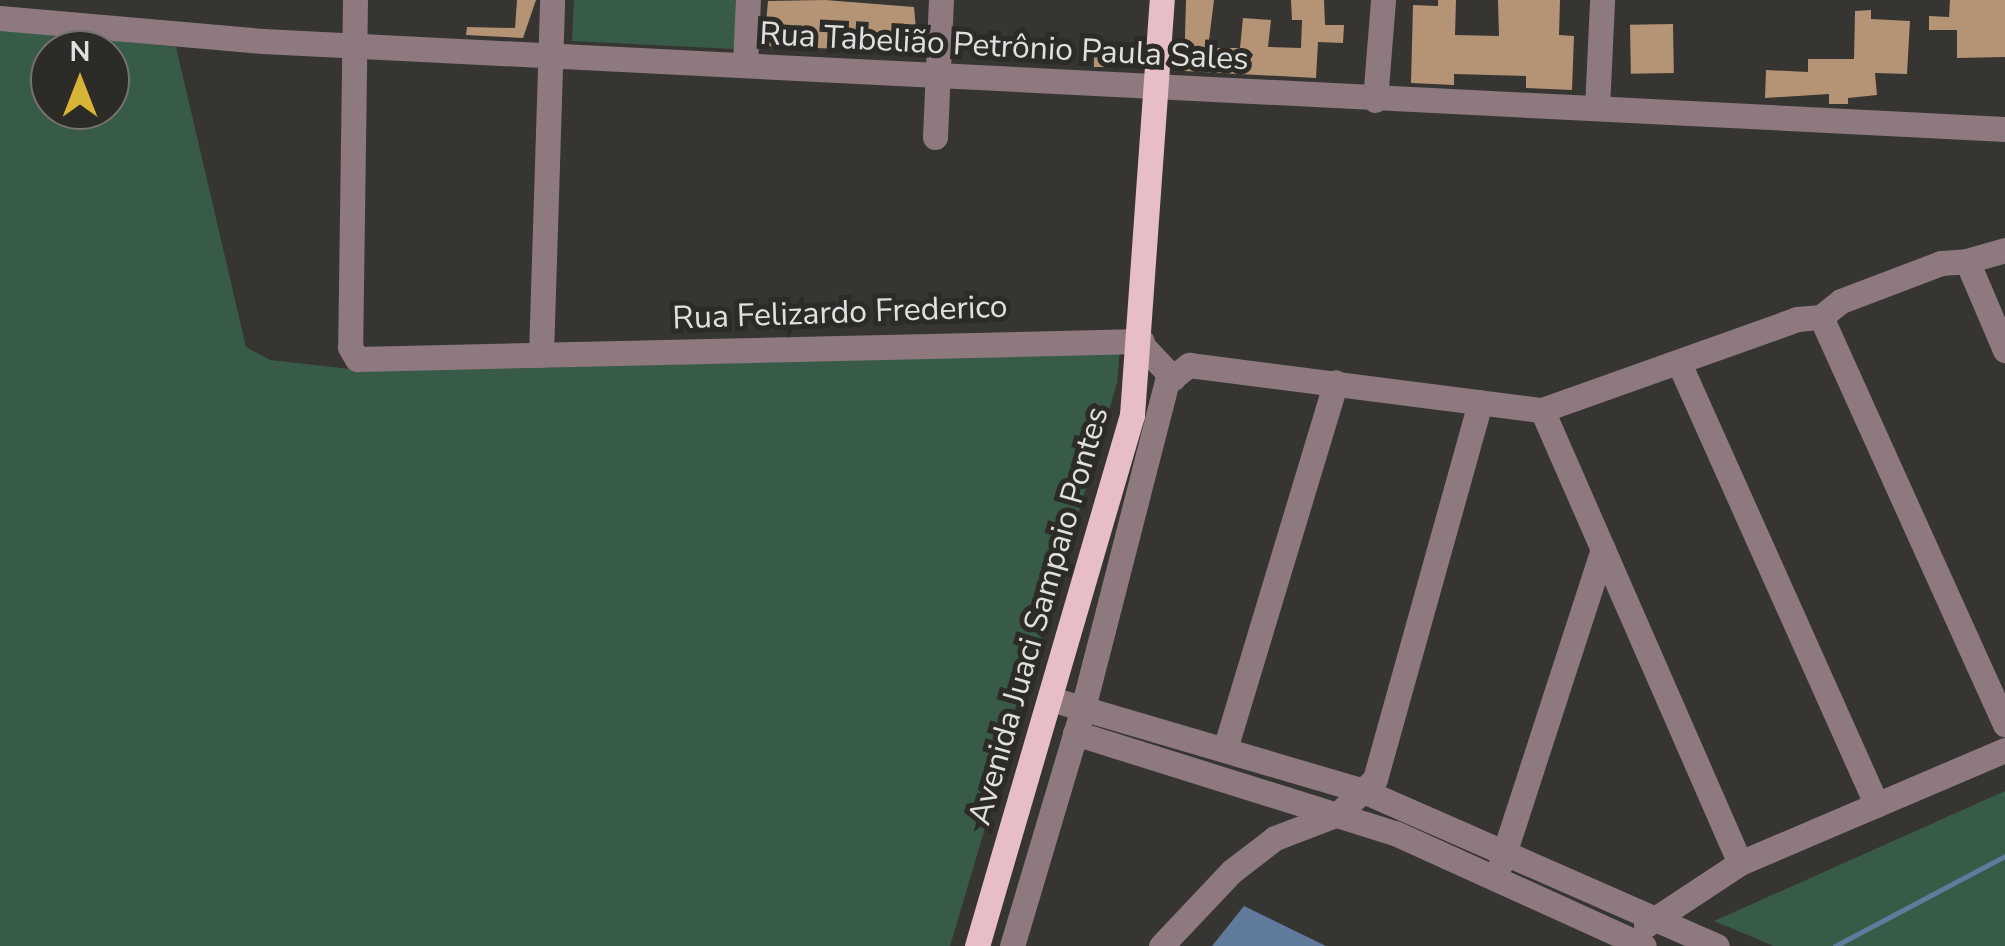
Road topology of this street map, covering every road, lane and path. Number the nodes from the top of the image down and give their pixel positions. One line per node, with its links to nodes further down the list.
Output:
1 (355, 0): 9 (street)
2 (552, 0): 10 (street)
3 (748, 0): 11 (street)
4 (941, 0): 12 (street)
5 (1162, 0): 13 (main road, Avenida Juaci Sampaio Pontes)
6 (1383, 0): 14 (street)
7 (1602, 0): 15 (street)
8 (0, 18): 9 (street, Rua Tabelião Petrônio Paula Sales)
9 (354, 45): 10 (street, Rua Tabelião Petrônio Paula Sales); 22 (street, Rua Felizardo Frederico)
10 (551, 56): 11 (street, Rua Tabelião Petrônio Paula Sales); 22 (street)
11 (745, 65): 12 (street, Rua Tabelião Petrônio Paula Sales)
12 (938, 75): 13 (street, Rua Tabelião Petrônio Paula Sales); 17 (street)
13 (1157, 88): 14 (street, Rua Tabelião Petrônio Paula Sales); 20 (main road, Avenida Juaci Sampaio Pontes)
14 (1375, 100): 15 (street, Rua Tabelião Petrônio Paula Sales)
15 (1597, 108): 16 (street, Rua Tabelião Petrônio Paula Sales)
16 (2005, 128)
17 (935, 137)
18 (1986, 256): 19 (street); 21 (street)
19 (1821, 317): 23 (street); 31 (street)
20 (1141, 342): 22 (street, Rua Felizardo Frederico); 24 (street); 29 (main road, Avenida Juaci Sampaio Pontes)
21 (2005, 350)
22 (541, 355)
23 (1680, 363): 27 (street); 35 (street)
24 (1173, 378): 25 (street); 30 (street)
25 (1336, 382): 26 (street); 32 (street)
26 (1480, 402): 27 (street); 34 (street)
27 (1542, 410): 28 (street)
28 (1603, 550): 37 (street); 38 (street)
29 (1051, 700): 30 (street); 42 (main road, Avenida Juaci Sampaio Pontes)
30 (1079, 721): 32 (street); 36 (street); 43 (street)
31 (2005, 724)
32 (1225, 749): 34 (street)
33 (2005, 750): 35 (street)
34 (1366, 792): 36 (street); 37 (street)
35 (1876, 805): 38 (street)
36 (1338, 814): 39 (street); 44 (street)
37 (1507, 851): 39 (street); 40 (street)
38 (1740, 863): 40 (street)
39 (1494, 876): 41 (street)
40 (1651, 916): 41 (street); 45 (street)
41 (1639, 944)
42 (977, 946)
43 (1012, 946)
44 (1161, 946)
45 (1717, 946)

